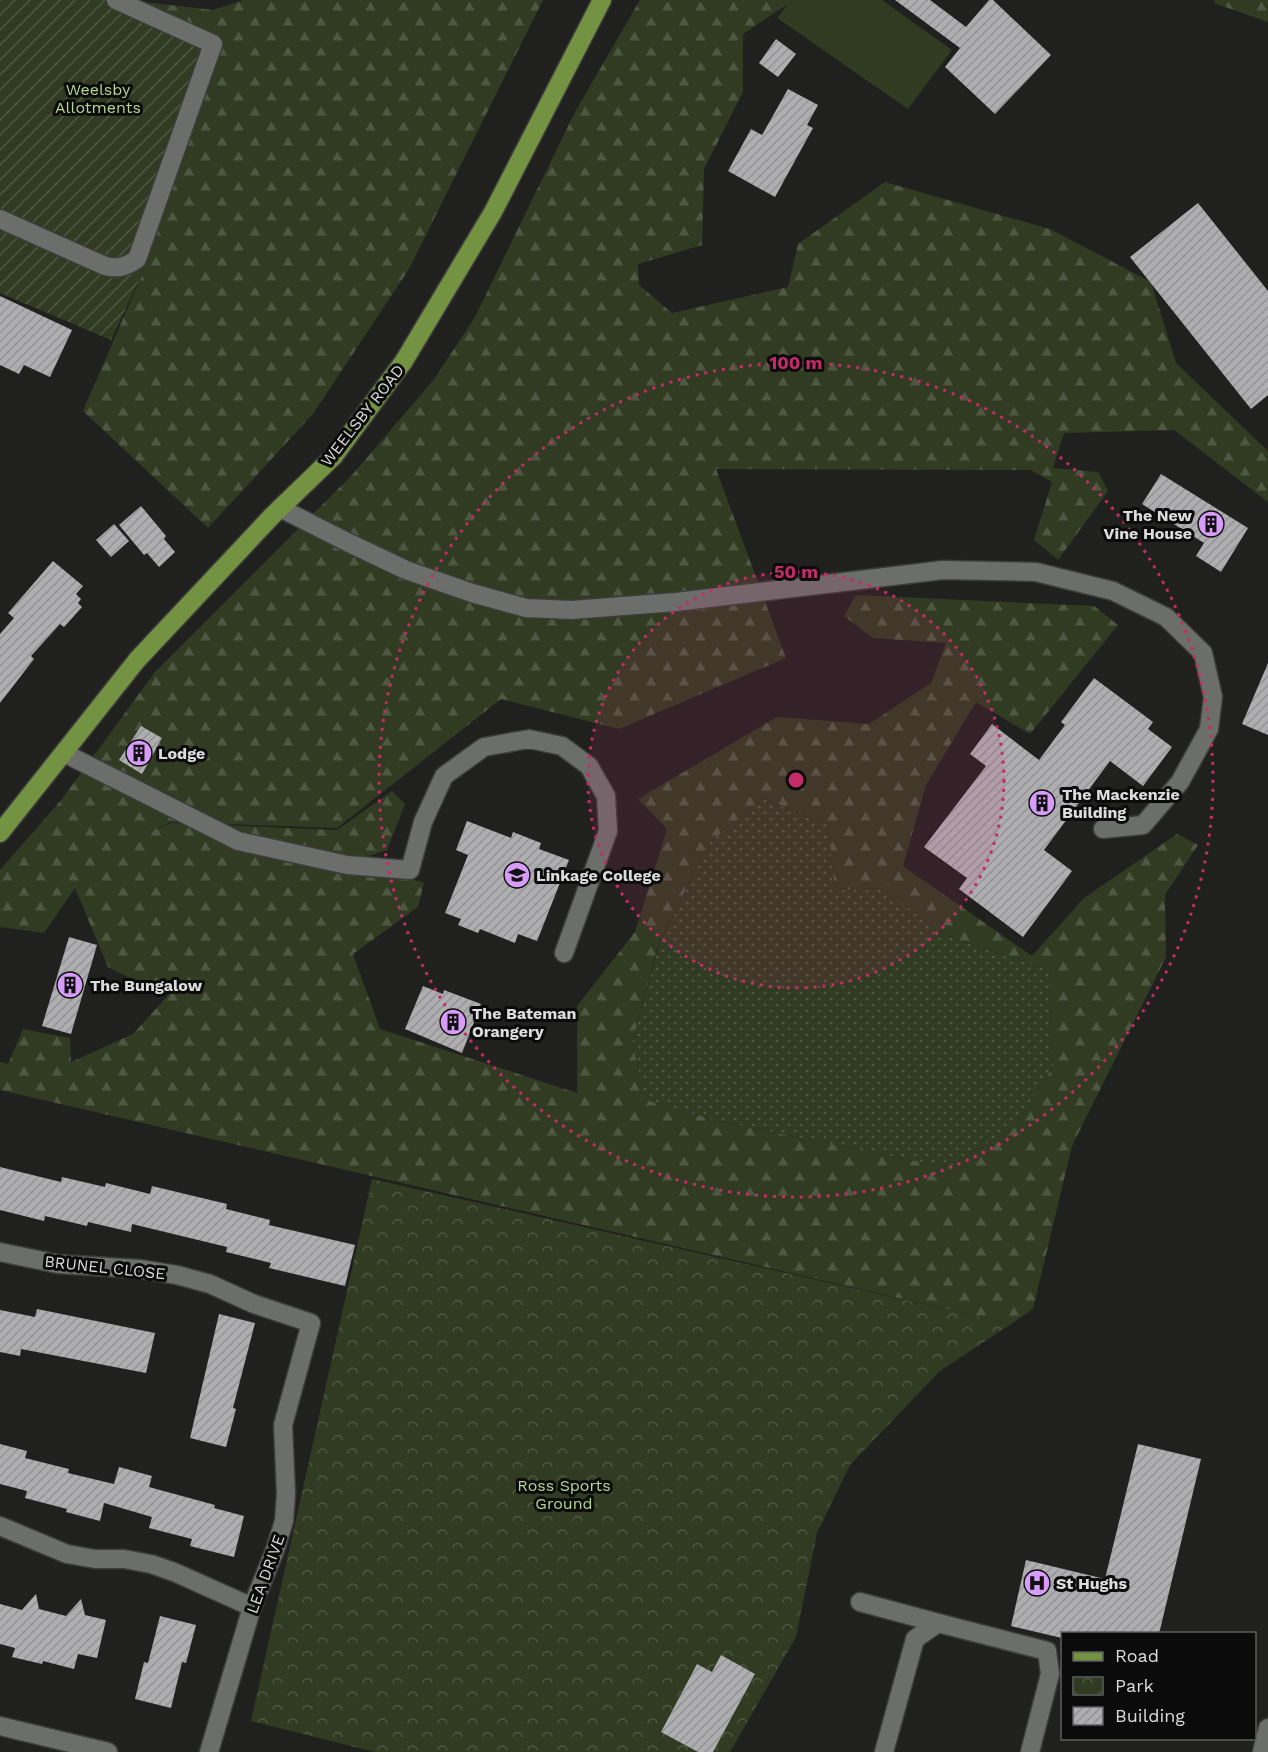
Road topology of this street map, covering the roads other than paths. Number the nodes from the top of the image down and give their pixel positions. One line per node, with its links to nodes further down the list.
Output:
1 (116, 0): 3 (street)
2 (602, 0): 4 (main road, WEELSBY ROAD)
3 (0, 219)
4 (280, 508): 5 (main road, WEELSBY ROAD); 6 (street)
5 (64, 753): 7 (main road, WEELSBY ROAD); 8 (street)
6 (1103, 829)
7 (0, 833)
8 (564, 953)
9 (0, 1252): 10 (street, BRUNEL CLOSE)
10 (311, 1323): 13 (street, LEA DRIVE)
11 (0, 1526): 13 (street)
12 (860, 1602): 14 (street)
13 (252, 1607): 18 (street, LEA DRIVE)
14 (938, 1623): 19 (street); 20 (street)
15 (0, 1726): 17 (street)
16 (1268, 1728): 21 (street)
17 (108, 1752)
18 (209, 1752)
19 (884, 1752)
20 (1030, 1752)
21 (1262, 1752)

